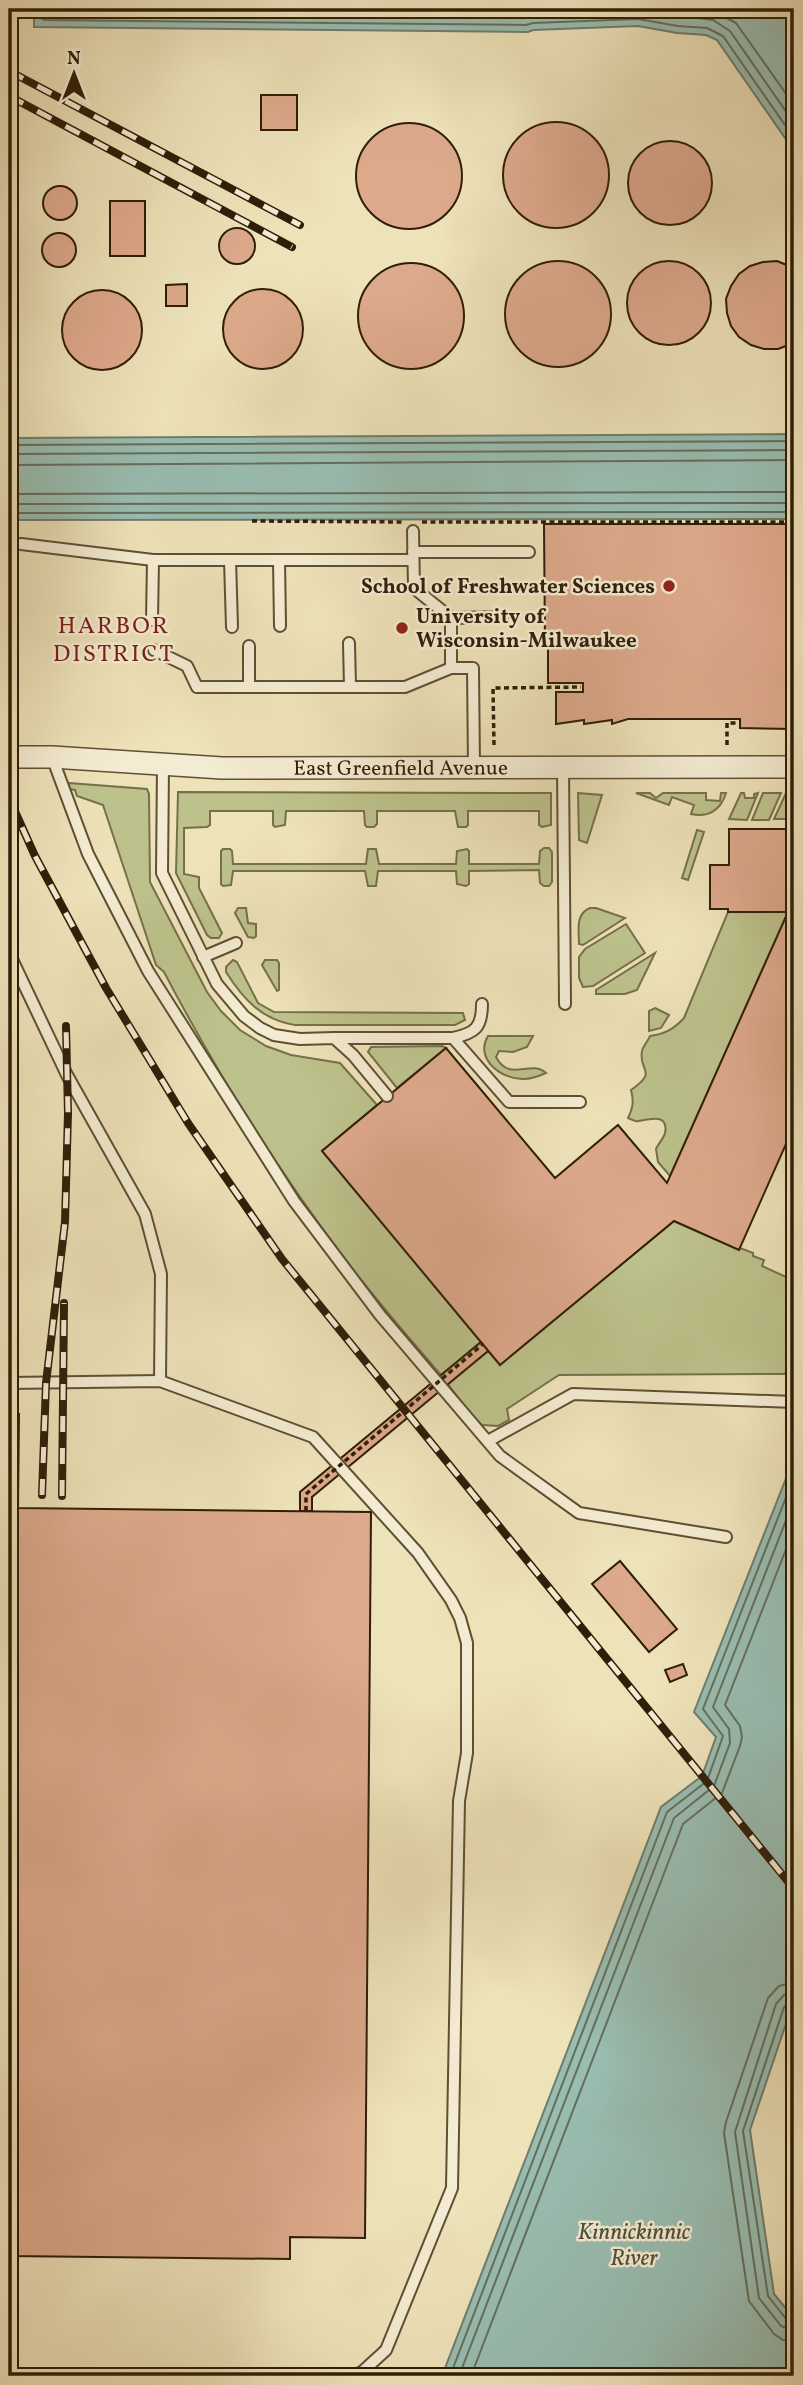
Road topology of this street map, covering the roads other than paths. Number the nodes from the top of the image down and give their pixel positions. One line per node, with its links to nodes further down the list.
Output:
1 (416, 526): 4 (lane)
2 (20, 544): 7 (lane)
3 (529, 552): 4 (lane)
4 (413, 556): 6 (lane); 9 (lane)
5 (230, 560): 6 (lane); 7 (lane); 12 (lane)
6 (279, 560): 11 (lane)
7 (153, 561): 10 (lane)
8 (503, 617): 9 (lane)
9 (451, 618): 16 (lane)
10 (152, 620)
11 (280, 626)
12 (232, 627)
13 (349, 643): 18 (lane)
14 (249, 646): 17 (lane)
15 (155, 650): 17 (lane)
16 (451, 668): 18 (lane); 22 (lane)
17 (249, 687): 18 (lane)
18 (350, 687)
19 (9, 757): 20 (street, East Greenfield Avenue)
20 (52, 757): 21 (street, East Greenfield Avenue); 37 (lane)
21 (163, 766): 22 (street, East Greenfield Avenue); 27 (lane)
22 (474, 767): 23 (street, East Greenfield Avenue)
23 (563, 767): 24 (street, East Greenfield Avenue); 29 (lane)
24 (794, 767)
25 (236, 943): 27 (lane)
26 (9, 953): 34 (lane)
27 (203, 957): 30 (lane)
28 (482, 1004): 31 (lane)
29 (565, 1004)
30 (334, 1038): 31 (lane); 32 (lane)
31 (453, 1038): 33 (lane)
32 (387, 1096)
33 (580, 1102)
34 (160, 1381): 35 (lane); 39 (lane)
35 (9, 1383)
36 (794, 1402): 37 (lane)
37 (488, 1441): 38 (lane)
38 (726, 1537)
39 (352, 2376)

